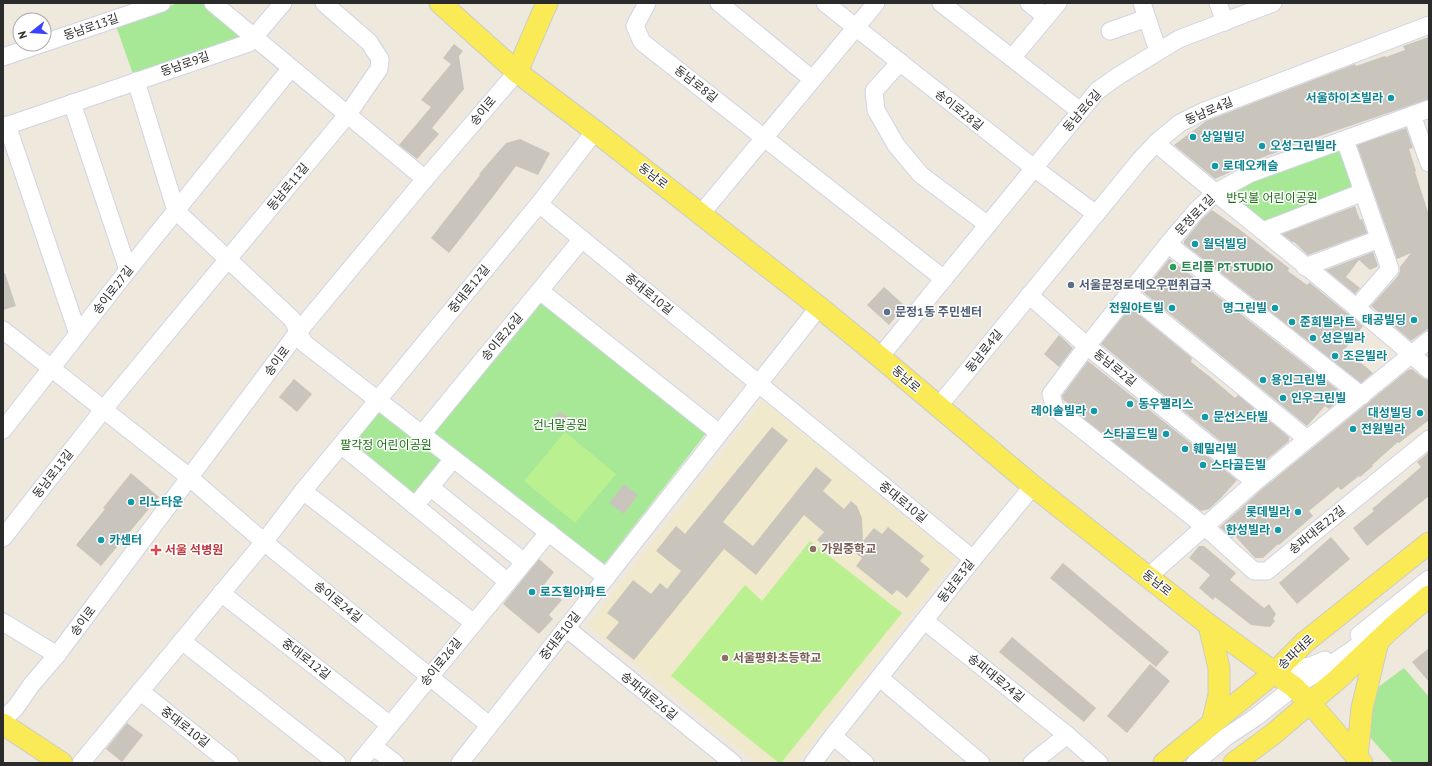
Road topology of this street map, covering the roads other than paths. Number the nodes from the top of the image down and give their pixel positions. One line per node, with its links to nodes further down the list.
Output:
1 (162, 3): 23 (street, 동남로13길)
2 (213, 3): 22 (street)
3 (283, 3): 22 (street, 동남로9길)
4 (324, 3): 36 (street, 동남로11길)
5 (440, 3): 30 (main road, 동남로)
6 (547, 3): 30 (main road, 송이로)
7 (647, 3): 40 (street, 동남로8길)
8 (719, 3): 31 (street)
9 (825, 3): 20 (street, 송이로28길)
10 (876, 3): 20 (street)
11 (942, 3): 27 (street)
12 (1029, 3): 17 (street)
13 (1058, 3): 17 (street)
14 (1218, 3): 18 (street)
15 (1273, 3): 18 (street, 동남로6길)
16 (1144, 10): 21 (street); 24 (street)
17 (1046, 17): 27 (street)
18 (1225, 22): 24 (street, 동남로6길)
19 (1429, 25): 42 (street, 동남로4길)
20 (855, 27): 28 (street, 송이로28길); 31 (street)
21 (1110, 31)
22 (253, 38): 29 (street); 32 (street, 동남로9길)
23 (52, 41)
24 (1158, 51): 35 (street, 동남로6길)
25 (18, 52): 26 (street, 동남로13길)
26 (3, 57)
27 (1012, 58): 35 (street)
28 (900, 62): 44 (street, 송이로28길); 52 (street)
29 (291, 68): 36 (street); 49 (street)
30 (517, 72): 39 (main road, 동남로); 45 (street, 송이로)
31 (812, 80): 40 (street)
32 (136, 81): 33 (street, 동남로9길); 49 (street)
33 (72, 103): 38 (street, 동남로9길); 59 (street)
34 (1429, 109): 37 (street, 문정로1길)
35 (1080, 110): 44 (street, 동남로6길)
36 (348, 114): 45 (street); 57 (street, 동남로11길)
37 (1412, 115): 41 (street, 문정로1길); 43 (street)
38 (5, 126): 68 (street, 동남로9길)
39 (595, 131): 48 (street, 중대로12길); 50 (main road, 동남로)
40 (764, 138): 50 (street); 60 (street)
41 (1345, 140): 46 (street); 47 (street, 문정로1길)
42 (1156, 143): 47 (street); 51 (street, 동남로4길)
43 (1429, 163)
44 (1034, 168): 51 (street, 송이로28길); 52 (street, 동남로6길)
45 (425, 179): 67 (street, 송이로)
46 (1363, 192): 53 (street); 55 (street)
47 (1215, 193): 53 (street); 56 (street, 문정로1길)
48 (539, 204): 54 (street, 중대로10길); 77 (street, 중대로12길)
49 (176, 211): 57 (street); 59 (street, 송이로27길)
50 (701, 214): 64 (main road, 동남로)
51 (1096, 214): 63 (street, 동남로4길)
52 (988, 225): 60 (street, 동남로6길)
53 (1263, 231): 58 (street)
54 (582, 239): 61 (street, 송이로26길); 75 (street, 중대로10길)
55 (1380, 239): 58 (street); 65 (street)
56 (1168, 244): 62 (street, 문정로1길); 76 (street)
57 (228, 259): 67 (street); 79 (street)
58 (1305, 267): 65 (street)
59 (128, 270): 68 (street, 송이로27길)
60 (944, 279): 72 (street, 동남로6길)
61 (540, 291): 81 (street); 82 (street, 송이로26길)
62 (1128, 293): 70 (street, 문정로1길); 83 (street)
63 (1030, 295): 70 (street); 78 (street, 동남로4길)
64 (819, 307): 72 (main road, 동남로); 75 (street, 중대로10길)
65 (1356, 308): 71 (street)
66 (3, 330): 73 (street)
67 (298, 332): 77 (street); 87 (street, 송이로)
68 (78, 334): 73 (street, 송이로27길)
69 (1429, 340): 71 (street)
70 (1087, 346): 88 (street, 동남로2길); 93 (street, 동남로2길)
71 (1412, 355): 74 (street); 76 (street)
72 (880, 356): 78 (main road, 동남로)
73 (50, 369): 79 (street); 80 (street)
74 (1429, 370)
75 (759, 384): 81 (street, 중대로10길); 98 (street, 중대로10길)
76 (1362, 396): 83 (street)
77 (378, 400): 82 (street); 85 (street, 중대로12길)
78 (938, 407): 89 (main road, 동남로)
79 (103, 410): 87 (street); 95 (street, 동남로13길)
80 (3, 430)
81 (719, 433): 101 (street, 중대로10길)
82 (422, 434): 86 (street)
83 (1308, 439): 88 (street)
84 (1429, 439): 93 (street, 송파대로22길)
85 (341, 445): 91 (street, 중대로12길); 92 (street)
86 (454, 459): 90 (street); 94 (street)
87 (189, 478): 96 (street, 송이로24길); 114 (street, 송이로)
88 (1255, 482): 93 (street)
89 (1033, 486): 98 (street, 동남로3길); 100 (main road, 동남로)
90 (430, 487): 92 (street); 99 (street)
91 (303, 491): 96 (street, 중대로12길); 108 (street)
92 (414, 506): 103 (street)
93 (1204, 526): 100 (street)
94 (549, 532): 99 (street, 송이로26길); 101 (street)
95 (3, 538)
96 (264, 542): 104 (street, 중대로12길); 116 (street, 송이로24길)
97 (1429, 543): 115 (main road, 송파대로)
98 (973, 559): 106 (street, 동남로3길)
99 (524, 562): 103 (street, 송이로26길)
100 (1149, 576): 109 (main road, 동남로)
101 (606, 577): 111 (street, 중대로10길)
102 (1429, 579): 115 (street)
103 (508, 582): 108 (street, 송이로26길)
104 (221, 593): 112 (street, 중대로12길); 124 (street, 중대로12길)
105 (1429, 596): 110 (main road)
106 (925, 621): 117 (street, 동남로3길); 126 (street, 송파대로24길)
107 (3, 622): 114 (street)
108 (474, 623): 116 (street, 송이로26길)
109 (1209, 625): 115 (main road, 동남로); 123 (main road)
110 (1395, 625): 113 (main road); 118 (street)
111 (566, 628): 125 (street, 중대로10길); 137 (street, 송파대로26길)
112 (182, 640): 119 (street, 중대로12길); 133 (street)
113 (1378, 641): 120 (main road); 129 (main road)
114 (57, 655): 121 (street, 송이로)
115 (1275, 672): 118 (main road, 동남로); 123 (main road, 송파대로)
116 (430, 677): 124 (street, 송이로26길); 125 (street, 송이로24길)
117 (880, 678): 127 (street, 동남로3길); 140 (street)
118 (1294, 687): 120 (main road, 동남로); 144 (street)
119 (140, 691): 131 (street, 중대로12길); 132 (street, 중대로10길)
120 (1310, 703): 129 (main road, 동남로); 145 (main road)
121 (3, 720)
122 (3, 724): 130 (main road)
123 (1212, 724): 143 (main road, 송파대로)
124 (390, 725): 128 (street, 송이로26길)
125 (489, 725): 136 (street, 중대로10길)
126 (1067, 735): 141 (street); 142 (street, 송파대로24길)
127 (833, 736): 138 (street, 동남로3길); 139 (street)
128 (373, 746): 134 (street, 송이로26길); 135 (street)
129 (1359, 760)
130 (62, 763)
131 (81, 763)
132 (230, 763)
133 (337, 763)
134 (359, 763)
135 (395, 763)
136 (460, 763)
137 (733, 763)
138 (813, 763)
139 (865, 763)
140 (981, 763)
141 (1032, 763)
142 (1099, 763)
143 (1164, 763)
144 (1195, 763)
145 (1234, 763)

